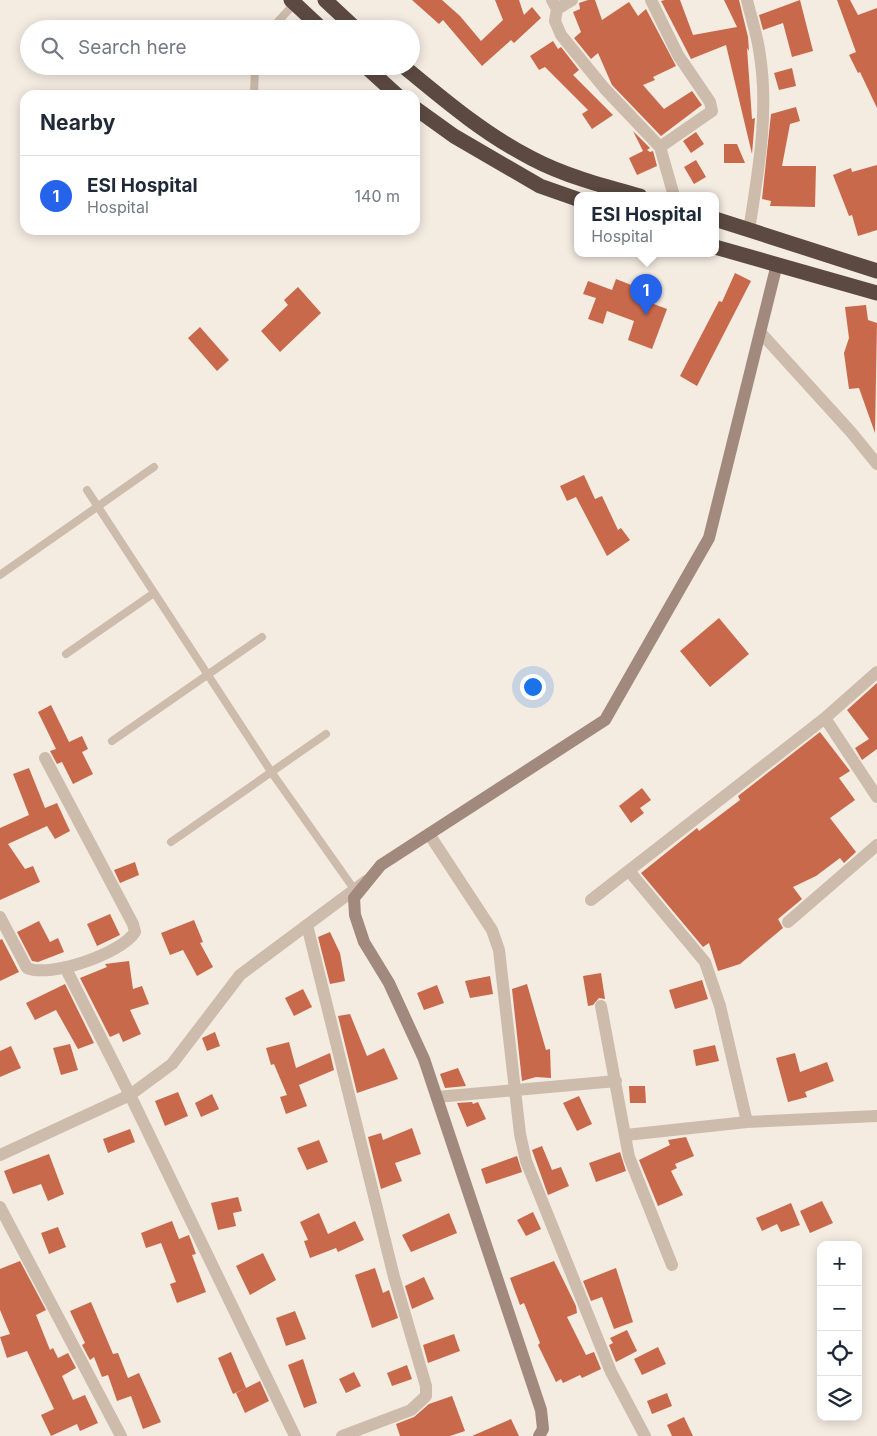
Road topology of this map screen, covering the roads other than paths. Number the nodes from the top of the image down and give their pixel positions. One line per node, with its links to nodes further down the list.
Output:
1 (325, 0): 9 (highway)
2 (572, 0): 6 (street)
3 (651, 0): 16 (street)
4 (747, 0): 21 (street)
5 (293, 2): 7 (lane); 8 (highway)
6 (554, 5): 16 (street)
7 (278, 20)
8 (312, 20)
9 (346, 20)
10 (255, 75): 13 (lane)
11 (374, 75): 14 (highway)
12 (414, 75): 17 (highway)
13 (254, 90)
14 (391, 90)
15 (420, 112): 19 (highway)
16 (660, 147): 18 (street)
17 (626, 192)
18 (673, 192)
19 (574, 198)
20 (719, 220): 21 (highway)
21 (749, 230): 24 (highway)
22 (719, 248): 23 (highway)
23 (777, 264): 25 (highway); 26 (street)
24 (877, 271)
25 (877, 293)
26 (760, 332): 27 (street); 43 (street)
27 (877, 464)
28 (154, 467): 30 (lane)
29 (87, 490): 30 (lane)
30 (97, 506): 31 (lane); 32 (lane)
31 (0, 575)
32 (154, 593): 34 (lane); 36 (lane)
33 (262, 637): 36 (lane)
34 (66, 654)
35 (877, 672): 37 (street)
36 (208, 675): 39 (lane); 41 (lane)
37 (825, 718): 42 (street); 46 (street)
38 (326, 734): 41 (lane)
39 (112, 741)
40 (45, 758): 53 (street)
41 (272, 773): 44 (lane); 48 (lane)
42 (877, 797)
43 (429, 834): 47 (street); 56 (street)
44 (171, 842)
45 (877, 845): 51 (street)
46 (629, 871): 49 (street); 60 (street)
47 (374, 875): 48 (street); 58 (street)
48 (354, 889): 52 (street)
49 (591, 900)
50 (0, 917): 53 (street)
51 (788, 922)
52 (307, 925): 57 (street); 67 (street)
53 (65, 967): 57 (street)
54 (601, 1006): 55 (street)
55 (616, 1081): 56 (street); 61 (street)
56 (515, 1091): 58 (street); 69 (street)
57 (130, 1095): 62 (street); 66 (street)
58 (437, 1097): 68 (street)
59 (877, 1116): 60 (street)
60 (746, 1122): 61 (street)
61 (626, 1135): 64 (street)
62 (0, 1155)
63 (0, 1208): 65 (street)
64 (672, 1265)
65 (121, 1436)
66 (295, 1436)
67 (342, 1436)
68 (539, 1436)
69 (645, 1436)

